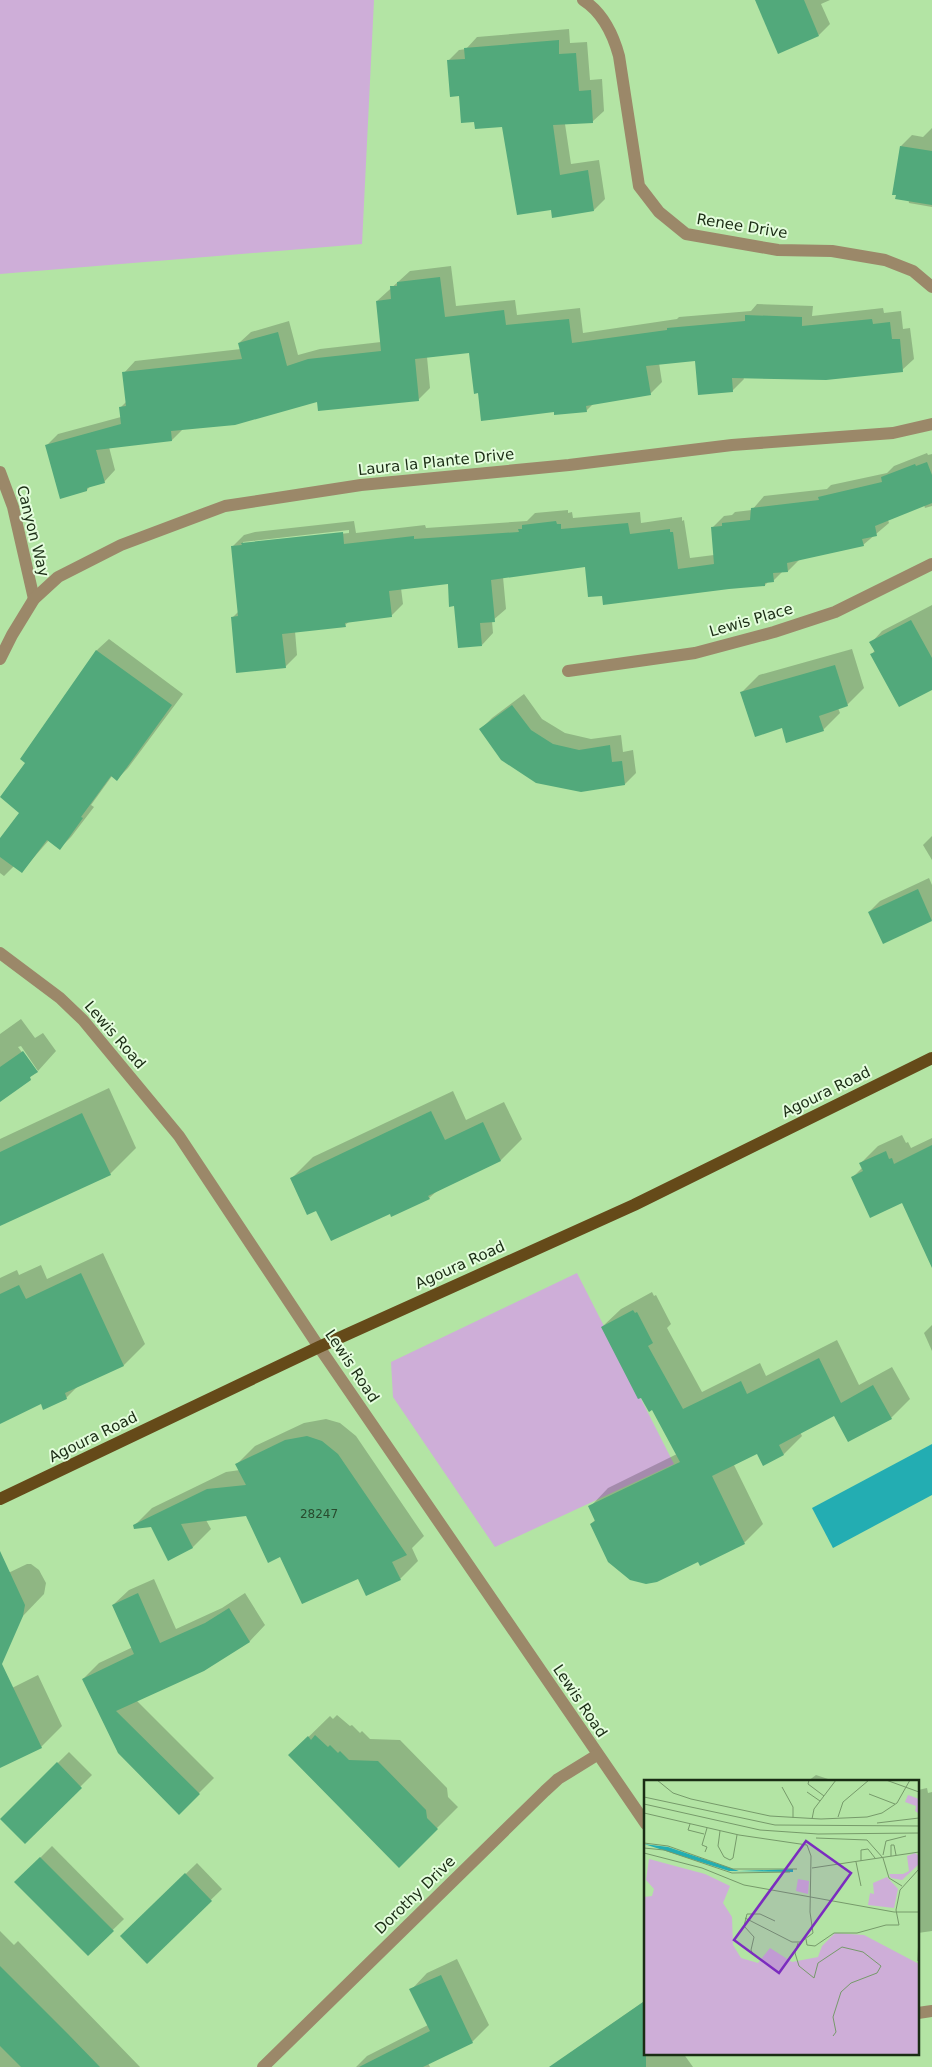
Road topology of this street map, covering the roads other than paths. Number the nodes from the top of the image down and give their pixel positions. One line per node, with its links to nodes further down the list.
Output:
1 (583, 0): 2 (street, Renee Drive)
2 (932, 287)
3 (932, 424): 6 (street, Laura la Plante Drive)
4 (0, 472): 6 (street, Canyon Way)
5 (932, 564): 8 (street, Lewis Place)
6 (34, 599): 7 (street, Laura la Plante Drive)
7 (0, 660)
8 (568, 671)
9 (0, 953): 11 (street, Lewis Road)
10 (932, 1058): 11 (main road, Agoura Road)
11 (319, 1346): 12 (main road, Agoura Road); 13 (street, Lewis Road)
12 (0, 1499)
13 (597, 1755): 14 (street, Lewis Road); 15 (street, Dorothy Drive)
14 (644, 1821)
15 (263, 2067)

